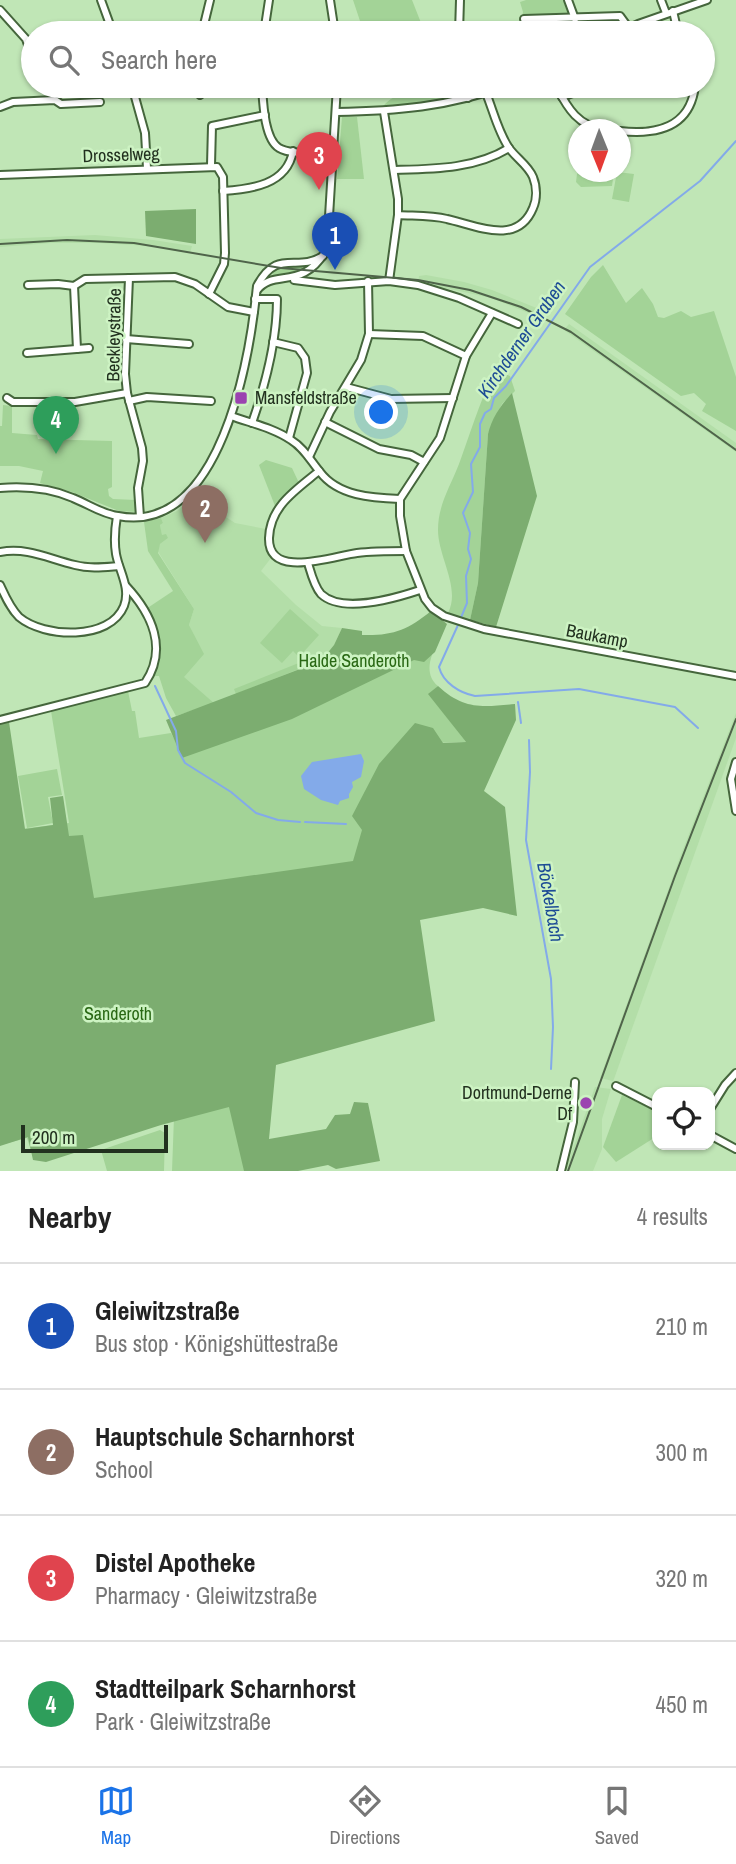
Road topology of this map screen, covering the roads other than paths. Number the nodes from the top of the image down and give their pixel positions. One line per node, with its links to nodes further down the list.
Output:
1 (100, 0): 13 (street)
2 (210, 0): 14 (street)
3 (269, 0): 15 (street)
4 (330, 0): 16 (street)
5 (460, 0): 17 (street)
6 (568, 0): 12 (street)
7 (661, 0): 10 (street)
8 (706, 0): 10 (street)
9 (0, 10): 21 (street)
10 (669, 13): 19 (street); 20 (street)
11 (524, 19): 12 (street)
12 (575, 19): 18 (street)
13 (108, 21)
14 (205, 21)
15 (266, 21)
16 (333, 21)
17 (459, 21)
18 (624, 21)
19 (646, 21)
20 (673, 21)
21 (21, 33)
22 (135, 98): 40 (street)
23 (263, 98): 33 (street)
24 (337, 98): 31 (street)
25 (468, 98): 32 (street)
26 (488, 98): 36 (street)
27 (563, 98): 34 (street)
28 (691, 98): 35 (street)
29 (100, 102): 30 (street)
30 (0, 107)
31 (336, 112): 32 (street); 38 (street)
32 (384, 112): 41 (street)
33 (265, 115): 37 (street); 39 (street)
34 (578, 119)
35 (631, 131)
36 (509, 148): 41 (street); 44 (street)
37 (293, 151): 38 (street); 43 (street)
38 (334, 154): 45 (street)
39 (211, 166): 40 (street, Drosselweg); 43 (street)
40 (147, 168): 42 (street, Drosselweg)
41 (395, 170): 44 (street)
42 (0, 174)
43 (223, 191): 57 (street)
44 (398, 215): 53 (street)
45 (323, 256): 46 (street); 48 (street)
46 (301, 263): 47 (street); 48 (street)
47 (268, 270): 51 (street); 58 (street)
48 (308, 272): 50 (street); 54 (street)
49 (128, 278): 56 (street); 57 (street); 63 (street, Beckleystraße)
50 (288, 279): 51 (street); 54 (street)
51 (275, 280): 58 (street)
52 (368, 281): 53 (street); 54 (street); 62 (street)
53 (389, 281): 60 (street)
54 (320, 283)
55 (27, 285): 56 (street)
56 (74, 286): 67 (street)
57 (209, 294): 59 (street)
58 (256, 295): 59 (street); 64 (street)
59 (254, 312): 76 (street)
60 (492, 313): 61 (street); 69 (street)
61 (518, 324)
62 (369, 334): 69 (street); 70 (street)
63 (127, 339): 65 (street); 71 (street, Beckleystraße)
64 (273, 342): 78 (street); 79 (street)
65 (189, 344)
66 (89, 348): 67 (street)
67 (77, 349): 68 (street)
68 (27, 353)
69 (466, 356): 73 (street)
70 (346, 387): 73 (street); 77 (street)
71 (127, 393): 72 (street); 74 (street, Beckleystraße)
72 (7, 398)
73 (453, 398): 81 (street)
74 (129, 401): 75 (street); 86 (street, Beckleystraße)
75 (211, 401)
76 (230, 415): 78 (street); 86 (street)
77 (325, 422): 80 (street); 81 (street)
78 (253, 423): 79 (street)
79 (289, 438): 80 (street)
80 (309, 457): 82 (street)
81 (424, 461): 84 (street)
82 (319, 471): 84 (street); 89 (street)
83 (0, 488): 85 (street)
84 (400, 499): 87 (street)
85 (117, 516): 86 (street); 90 (street)
86 (140, 517)
87 (406, 551): 89 (street); 93 (street)
88 (0, 552): 90 (street)
89 (308, 563): 93 (street)
90 (119, 566): 92 (street)
91 (0, 585): 92 (street)
92 (126, 586): 95 (street)
93 (420, 590): 94 (street, Baukamp)
94 (736, 676)
95 (0, 720)
96 (736, 762): 97 (street)
97 (736, 811)
98 (736, 1073): 101 (street)
99 (575, 1082): 105 (street)
100 (617, 1086): 102 (street)
101 (715, 1101)
102 (652, 1104)
103 (715, 1138): 104 (street)
104 (736, 1149)
105 (561, 1171)

